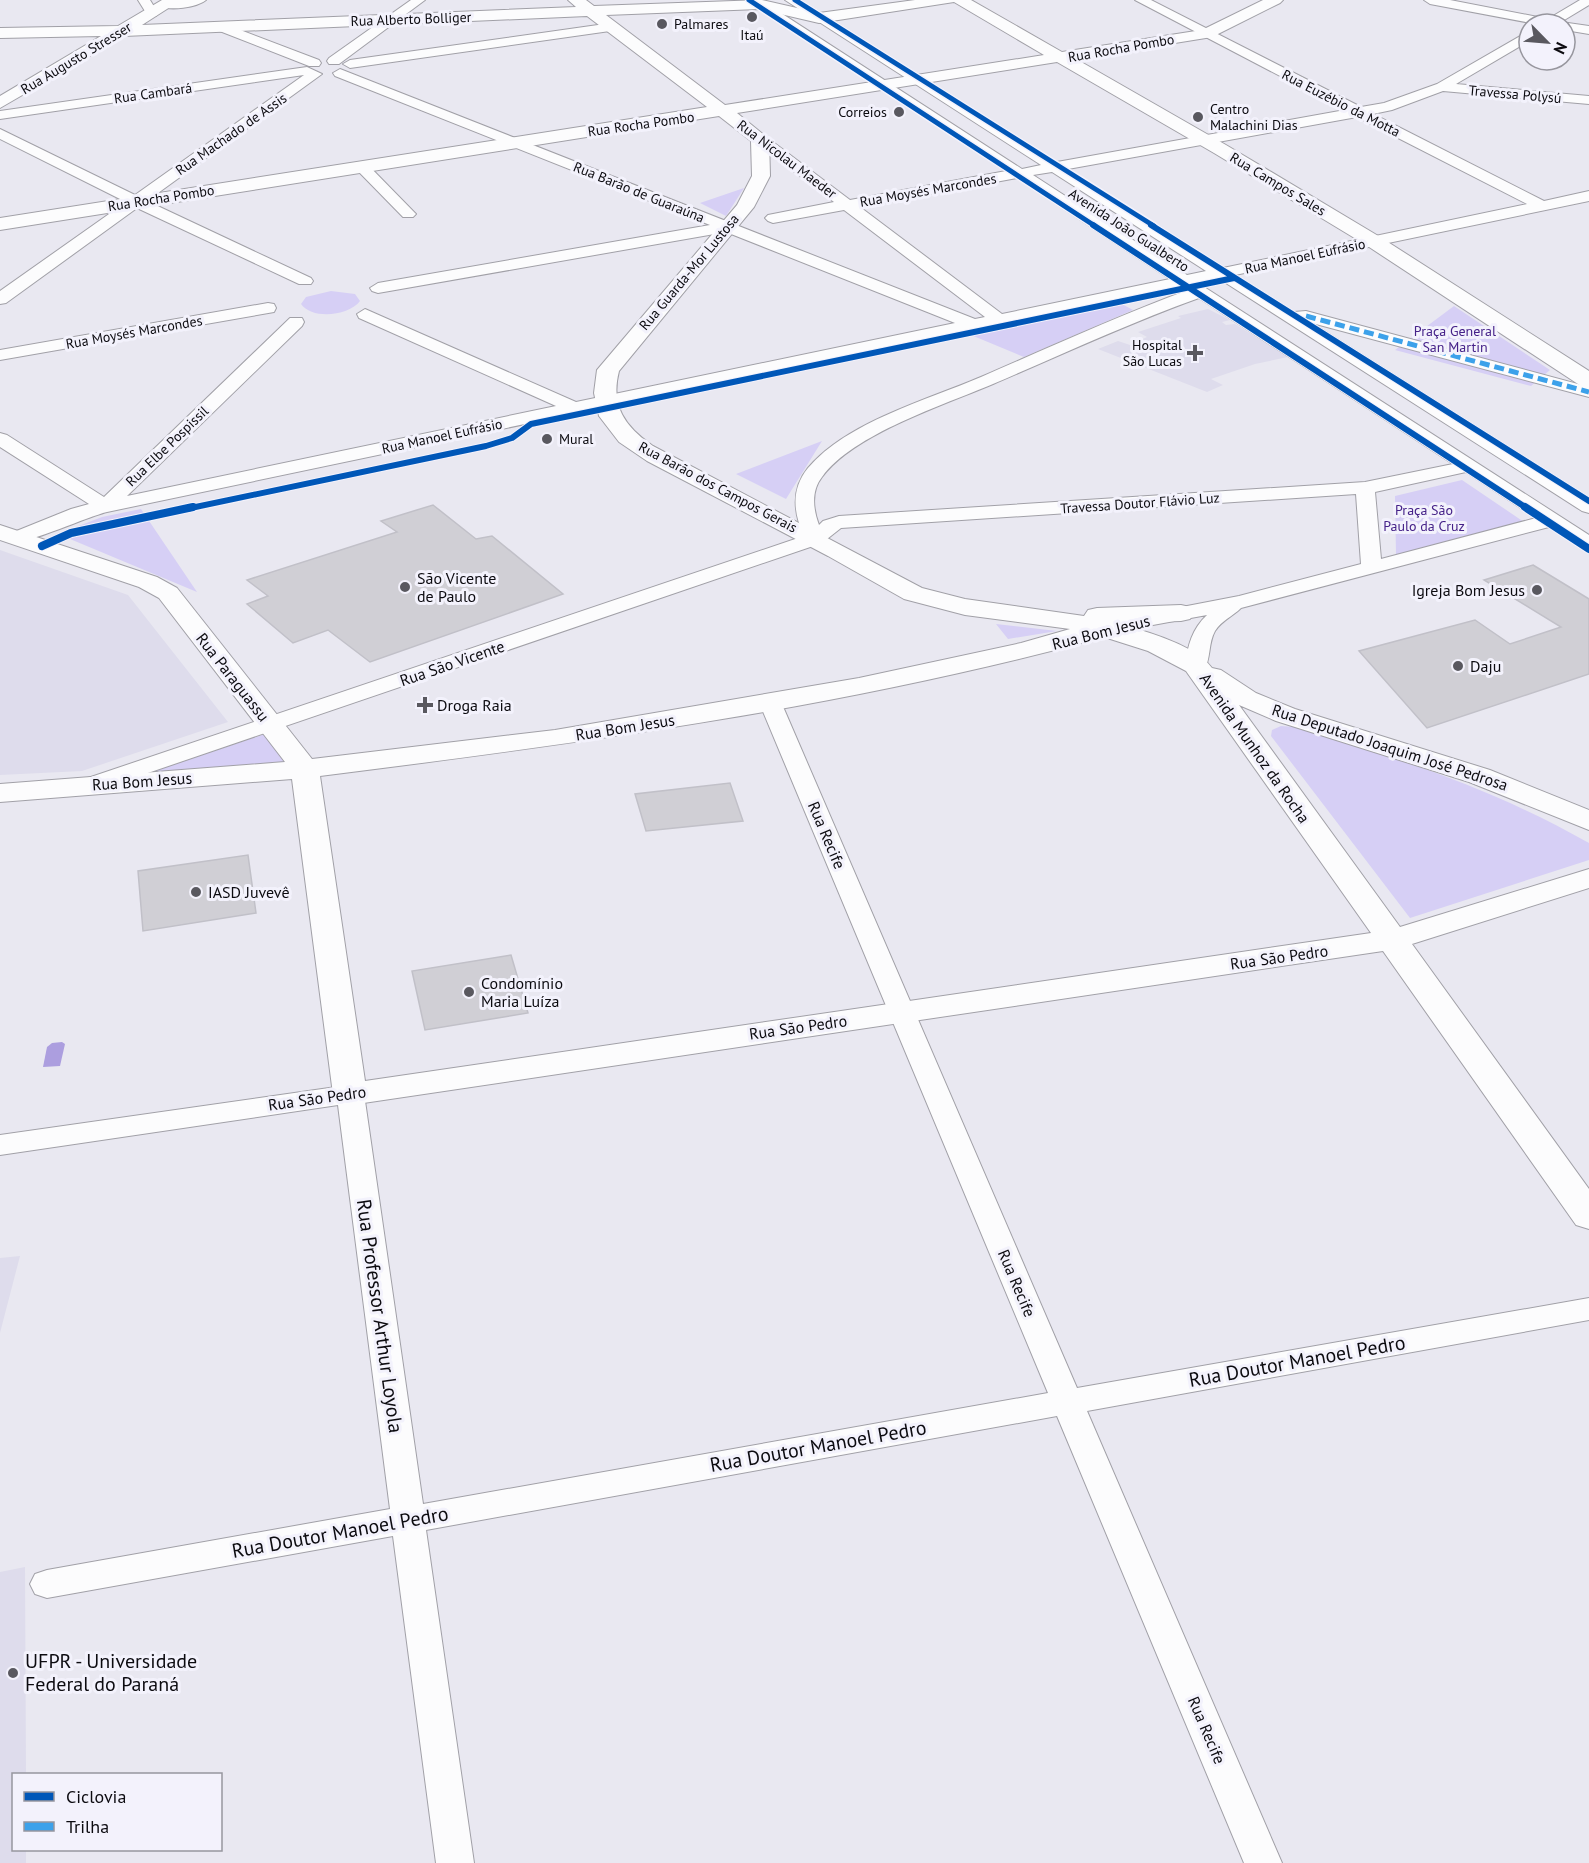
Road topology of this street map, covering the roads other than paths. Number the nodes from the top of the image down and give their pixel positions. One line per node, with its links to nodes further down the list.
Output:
1 (200, 0): 12 (street)
2 (420, 0): 17 (street)
3 (576, 0): 13 (main road, Rua Nicolau Maeder)
4 (791, 0): 16 (street, Avenida João Gualberto)
5 (948, 0): 16 (main road)
6 (960, 0): 25 (main road, Rua Campos Sales)
7 (1141, 0): 23 (street, Rua Euzébio da Motta)
8 (1275, 0): 23 (main road, Rua Rocha Pombo)
9 (1430, 0): 15 (street)
10 (1589, 0): 14 (street)
11 (756, 2): 13 (main road, Rua Alberto Bolliger); 16 (main road, Rua Alberto Bolliger); 18 (street, Avenida João Gualberto)
12 (161, 5): 19 (main road); 21 (main road, Rua Augusto Stresser)
13 (591, 11): 17 (main road, Rua Alberto Bolliger); 20 (main road, Rua Nicolau Maeder)
14 (1570, 12)
15 (1517, 17)
16 (819, 18): 18 (street); 28 (street, Avenida João Gualberto)
17 (392, 20): 19 (main road, Rua Alberto Bolliger); 26 (street)
18 (787, 22): 28 (street, Avenida João Gualberto)
19 (216, 24): 21 (main road, Rua Alberto Bolliger); 27 (street)
20 (612, 27): 26 (street); 32 (main road, Rua Nicolau Maeder)
21 (121, 31): 22 (main road, Rua Alberto Bolliger); 31 (main road, Rua Augusto Stresser)
22 (0, 33)
23 (1206, 33): 25 (main road, Rua Rocha Pombo); 33 (street, Rua Euzébio da Motta)
24 (1517, 42): 29 (street, Rua Moysés Marcondes)
25 (1060, 58): 28 (main road, Rua Rocha Pombo); 37 (main road, Rua Campos Sales)
26 (341, 66): 27 (street, Rua Cambará); 38 (street, Rua Barão de Guaraúna)
27 (312, 69): 34 (street, Rua Cambará); 43 (street, Rua Machado de Assis)
28 (901, 83): 32 (main road, Rua Rocha Pombo); 40 (street, Avenida João Gualberto); 41 (street, Avenida João Gualberto)
29 (1442, 87): 30 (street, Travessa Polysú); 33 (street, Rua Moysés Marcondes)
30 (1589, 100)
31 (0, 103)
32 (724, 111): 36 (main road, Rua Nicolau Maeder); 38 (main road, Rua Rocha Pombo)
33 (1361, 113): 37 (street, Rua Moysés Marcondes); 45 (street, Rua Euzébio da Motta)
34 (0, 115)
35 (0, 133): 43 (street)
36 (760, 139): 44 (street, Rua Nicolau Maeder); 49 (main road, Rua Guarda-Mor Lustosa)
37 (1206, 141): 40 (street, Rua Moysés Marcondes); 50 (main road, Rua Campos Sales)
38 (514, 143): 39 (main road, Rua Rocha Pombo); 49 (street, Rua Barão de Guaraúna)
39 (361, 165): 43 (main road, Rua Rocha Pombo); 46 (street)
40 (1053, 168): 41 (street, Rua Moysés Marcondes); 51 (street, Avenida João Gualberto)
41 (1018, 174): 44 (street, Rua Moysés Marcondes); 53 (street, Avenida João Gualberto)
42 (1589, 196): 45 (street, Rua Manoel Eufrásio)
43 (137, 202): 48 (main road, Rua Rocha Pombo); 52 (street); 57 (street, Rua Machado de Assis)
44 (847, 205): 47 (street, Rua Moysés Marcondes); 58 (street, Rua Nicolau Maeder)
45 (1542, 206): 50 (street, Rua Manoel Eufrásio)
46 (408, 214)
47 (773, 218)
48 (0, 224)
49 (727, 227): 54 (street); 62 (street, Rua Barão de Guaraúna); 70 (main road, Rua Guarda-Mor Lustosa)
50 (1373, 241): 51 (street, Rua Manoel Eufrásio); 68 (main road, Rua Campos Sales)
51 (1221, 273): 53 (street, Rua Manoel Eufrásio); 61 (street, Avenida João Gualberto)
52 (304, 281)
53 (1183, 281): 55 (street, Rua Manoel Eufrásio); 56 (street, Avenida João Gualberto)
54 (378, 288)
55 (1131, 292): 60 (street); 64 (street, Rua Manoel Eufrásio)
56 (1199, 292): 60 (street); 73 (street, Avenida João Gualberto)
57 (0, 299)
58 (974, 301): 62 (street); 64 (street, Rua Nicolau Maeder)
59 (268, 308): 67 (street, Rua Moysés Marcondes)
60 (1159, 308): 79 (street)
61 (1277, 309): 69 (street); 76 (street, Avenida João Gualberto)
62 (939, 311): 66 (street, Rua Barão de Guaraúna)
63 (366, 314): 71 (street)
64 (998, 319): 66 (street, Rua Manoel Eufrásio)
65 (296, 322): 75 (street, Rua Elbe Pospissil)
66 (972, 324): 70 (street, Rua Manoel Eufrásio)
67 (0, 356)
68 (1589, 381)
69 (1589, 392)
70 (605, 401): 71 (street, Rua Manoel Eufrásio); 79 (main road, Rua Barão dos Campos Gerais)
71 (574, 408): 75 (street, Rua Manoel Eufrásio)
72 (0, 439): 75 (street)
73 (1469, 466): 74 (street, Travessa Doutor Flávio Luz); 77 (street, Avenida João Gualberto)
74 (1365, 488): 79 (street, Travessa Doutor Flávio Luz); 81 (street)
75 (105, 506): 78 (street, Rua Elbe Pospissil)
76 (1589, 507)
77 (1553, 520): 80 (street, Avenida João Gualberto); 81 (street, Rua Bom Jesus)
78 (8, 535): 88 (main road, Rua Paraguassu)
79 (815, 539): 84 (main road, Avenida Munhoz da Rocha); 88 (street, Rua São Vicente)
80 (1589, 544)
81 (1372, 568): 82 (street, Rua Bom Jesus)
82 (1240, 602): 83 (street, Rua Bom Jesus); 86 (street, Rua Bom Jesus)
83 (1181, 613): 84 (main road); 85 (street, Rua Bom Jesus)
84 (1033, 616): 85 (main road, Avenida Munhoz da Rocha)
85 (1104, 628): 86 (main road, Avenida Munhoz da Rocha); 87 (main road, Rua Bom Jesus)
86 (1196, 665): 92 (main road, Rua Deputado Joaquim José Pedrosa); 94 (main road, Avenida Munhoz da Rocha)
87 (771, 702): 89 (main road, Rua Bom Jesus); 95 (street, Rua Recife)
88 (271, 725): 89 (main road, Rua Paraguassu); 90 (street, Rua São Vicente)
89 (305, 769): 90 (main road, Rua Bom Jesus); 96 (main road, Rua Professor Arthur Loyola)
90 (90, 785): 91 (main road, Rua Bom Jesus)
91 (0, 793)
92 (1589, 821)
93 (1589, 878): 94 (main road, Rua São Pedro)
94 (1392, 940): 95 (main road, Rua São Pedro); 98 (main road, Avenida Munhoz da Rocha)
95 (902, 1012): 96 (main road, Rua São Pedro); 102 (street, Rua Recife)
96 (350, 1094): 97 (street, Rua São Pedro); 103 (street, Rua Professor Arthur Loyola)
97 (0, 1145)
98 (1548, 1158): 99 (main road); 100 (main road, Avenida Munhoz da Rocha)
99 (1589, 1202)
100 (1589, 1216)
101 (1589, 1309): 102 (street, Rua Doutor Manoel Pedro)
102 (1067, 1402): 103 (street, Rua Doutor Manoel Pedro); 106 (street, Rua Recife)
103 (408, 1520): 104 (street, Rua Doutor Manoel Pedro); 105 (street, Rua Professor Arthur Loyola)
104 (47, 1584)
105 (455, 1863)
106 (1263, 1863)

